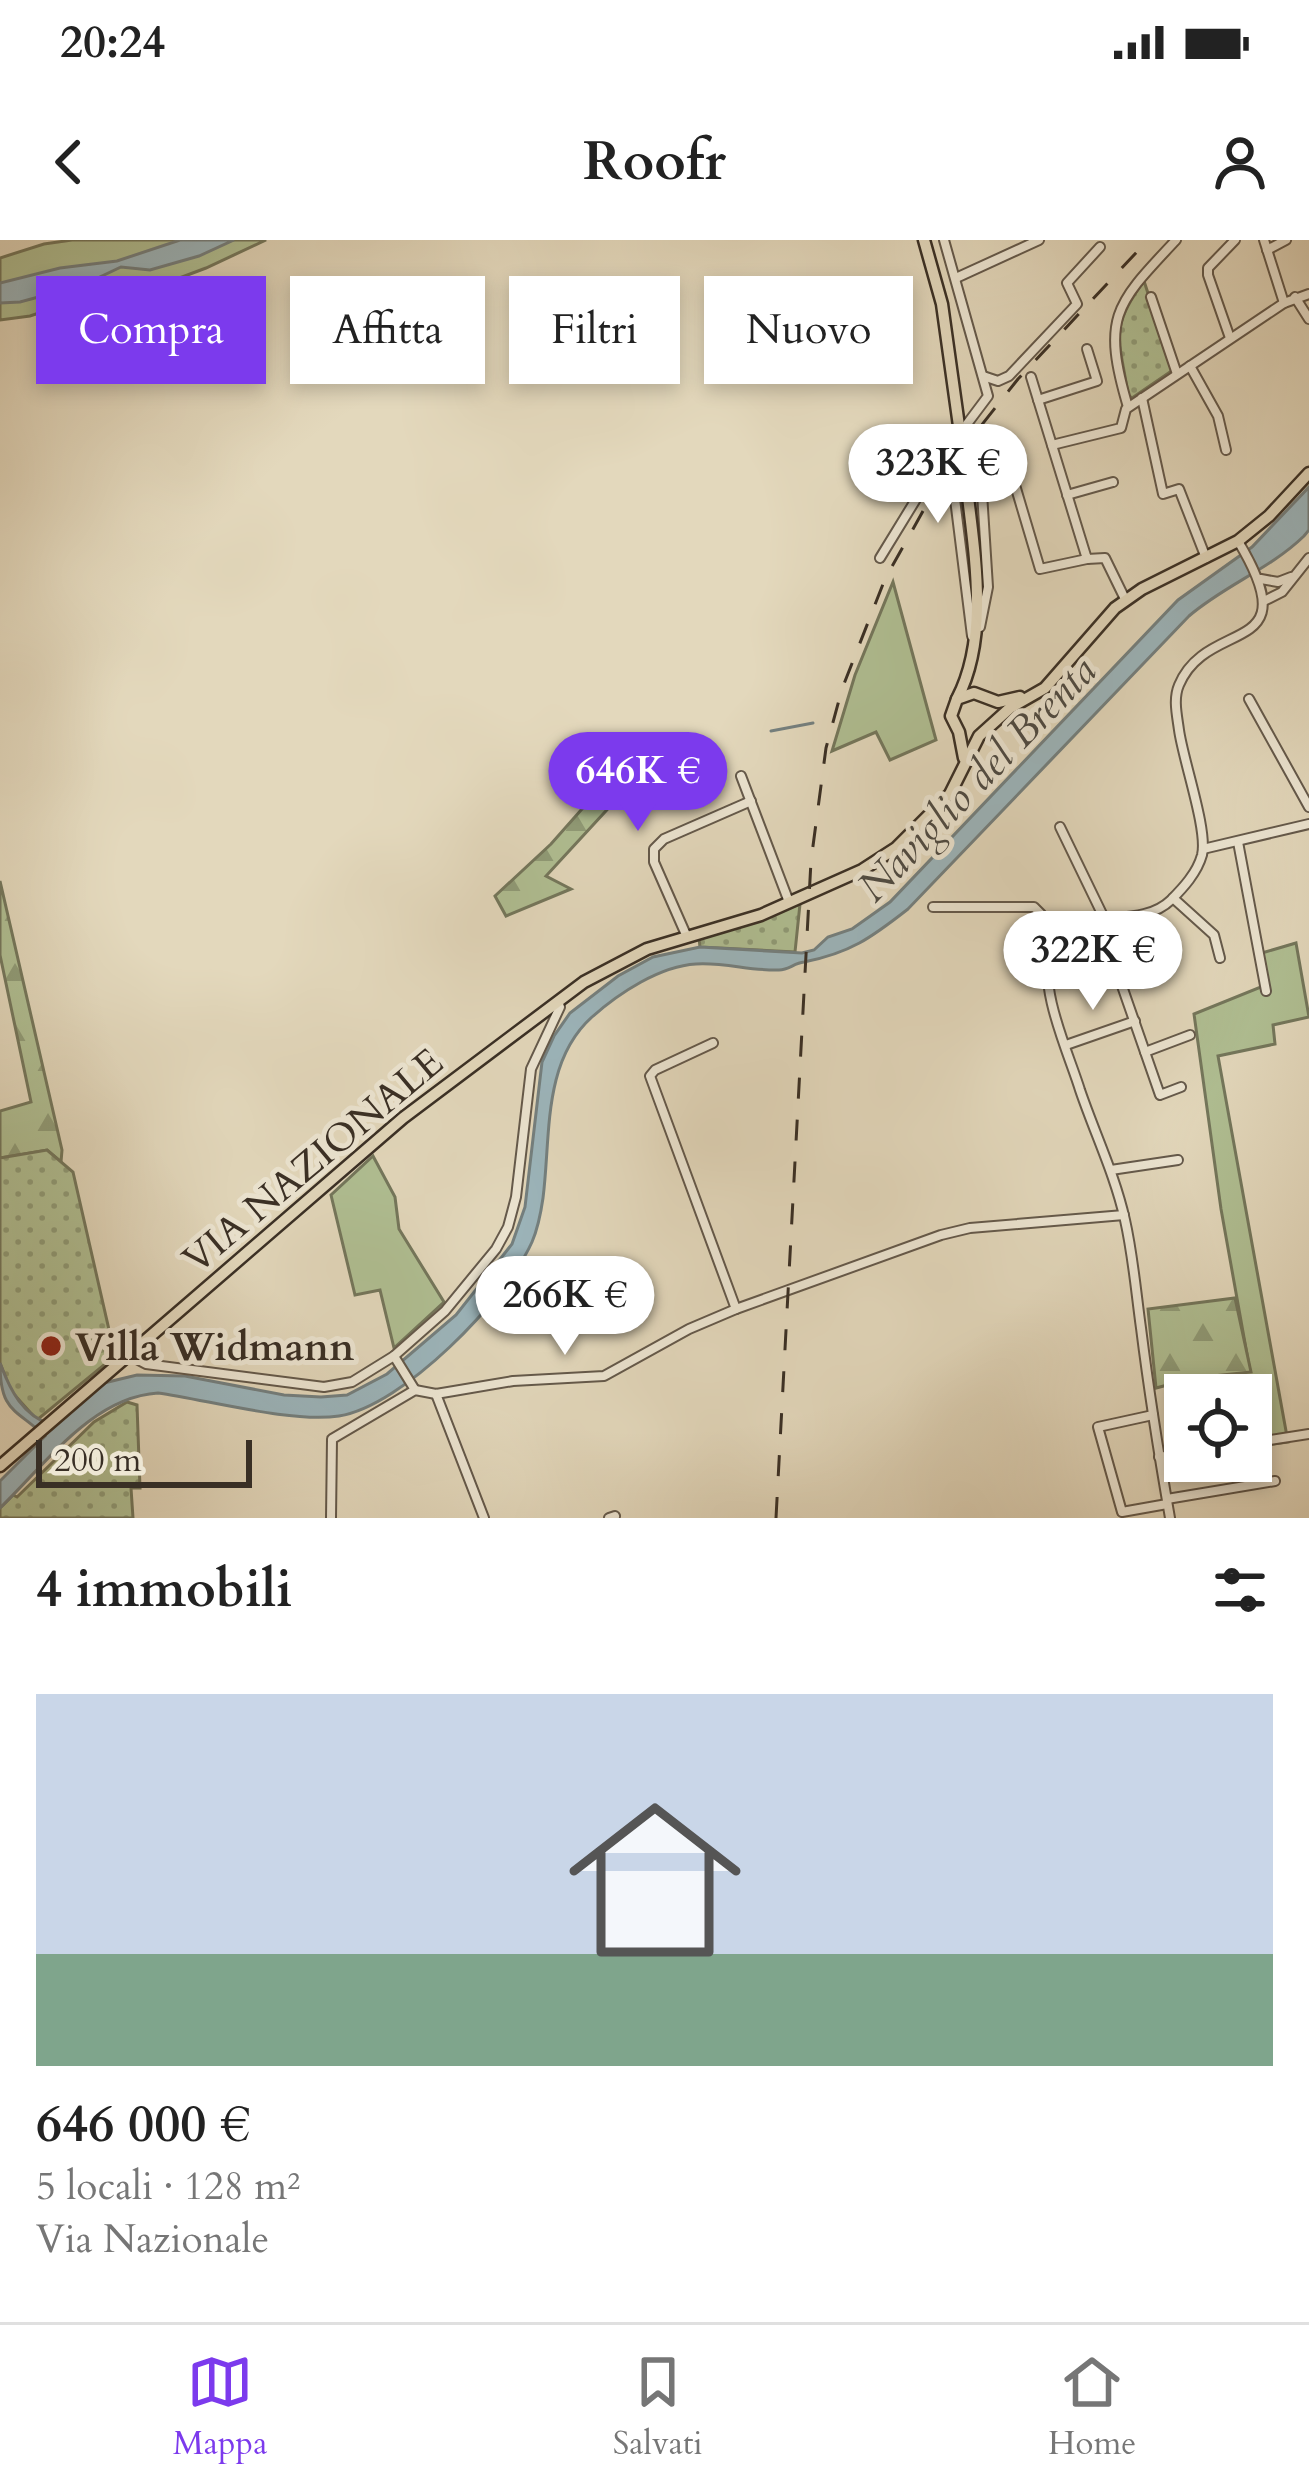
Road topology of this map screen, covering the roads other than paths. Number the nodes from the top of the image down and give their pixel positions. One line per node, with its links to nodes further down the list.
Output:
1 (924, 240): 24 (main road)
2 (944, 240): 9 (street)
3 (1039, 240): 9 (street)
4 (1176, 240): 23 (street)
5 (1235, 240): 15 (street)
6 (1286, 240): 7 (street)
7 (1266, 245): 13 (street)
8 (1100, 247): 19 (street)
9 (956, 278): 19 (street)
10 (1309, 294): 12 (street)
11 (1151, 297): 18 (street)
12 (1295, 297): 13 (street); 14 (street)
13 (1284, 303): 15 (street)
14 (1309, 320)
15 (1230, 339): 17 (street)
16 (1087, 349): 22 (street)
17 (1190, 366): 18 (street); 27 (street)
18 (1177, 374): 21 (street)
19 (983, 376): 33 (street)
20 (1030, 376): 22 (street)
21 (1142, 398): 23 (street); 34 (street)
22 (1038, 400): 26 (street)
23 (1128, 407): 26 (street)
24 (959, 426)
25 (987, 435): 36 (street); 41 (street); 41 (street)
26 (1052, 445): 31 (street)
27 (1226, 450)
28 (965, 470): 41 (main road)
29 (1309, 473): 32 (main road)
30 (1113, 482): 31 (street)
31 (1067, 495): 36 (street)
32 (1241, 545): 34 (main road); 38 (street)
33 (880, 557)
34 (1206, 558): 40 (main road)
35 (1309, 558): 37 (street)
36 (1087, 559): 40 (street)
37 (1297, 572): 38 (street); 39 (street)
38 (1260, 578): 39 (street)
39 (1266, 598): 56 (street)
40 (1125, 599): 42 (main road)
41 (973, 651): 43 (main road); 44 (main road)
42 (1063, 668): 43 (main road); 46 (main road)
43 (985, 697): 44 (main road); 46 (main road)
44 (957, 699): 47 (main road)
45 (1249, 699): 52 (street)
46 (994, 720): 48 (main road)
47 (959, 731): 48 (main road); 49 (main road)
48 (979, 736): 49 (main road, VIA NAZIONALE)
49 (964, 764): 58 (main road, VIA NAZIONALE)
50 (741, 776): 51 (street)
51 (751, 801): 58 (street); 61 (street)
52 (1309, 807)
53 (1309, 824): 55 (street)
54 (1060, 826): 60 (street)
55 (1238, 842): 56 (street); 64 (street)
56 (1203, 849): 57 (street)
57 (1173, 898): 60 (street); 63 (street)
58 (790, 902): 61 (main road, VIA NAZIONALE)
59 (933, 907): 62 (street)
60 (1102, 920): 62 (street); 66 (street)
61 (687, 937): 65 (main road, VIA NAZIONALE)
62 (1054, 944): 69 (street)
63 (1220, 958)
64 (1266, 991)
65 (558, 1002): 76 (main road, VIA NAZIONALE); 77 (street)
66 (1135, 1022): 69 (street); 70 (street)
67 (1190, 1035): 70 (street)
68 (713, 1043): 75 (street)
69 (1066, 1045): 73 (street)
70 (1145, 1052): 71 (street)
71 (1181, 1087)
72 (1178, 1160): 73 (street)
73 (1111, 1171): 74 (street)
74 (1124, 1214): 75 (street); 80 (street)
75 (736, 1309): 79 (street)
76 (129, 1355): 77 (street); 85 (main road, VIA NAZIONALE)
77 (395, 1358): 78 (street)
78 (413, 1384): 79 (street); 88 (street)
79 (436, 1394): 89 (street)
80 (1153, 1415): 84 (street); 87 (street)
81 (1309, 1434): 82 (street)
82 (1272, 1440)
83 (1164, 1456): 84 (street)
84 (1159, 1457): 87 (street)
85 (0, 1466)
86 (1275, 1481): 87 (street)
87 (1167, 1501): 90 (street)
88 (331, 1518)
89 (484, 1518)
90 (1170, 1518)

